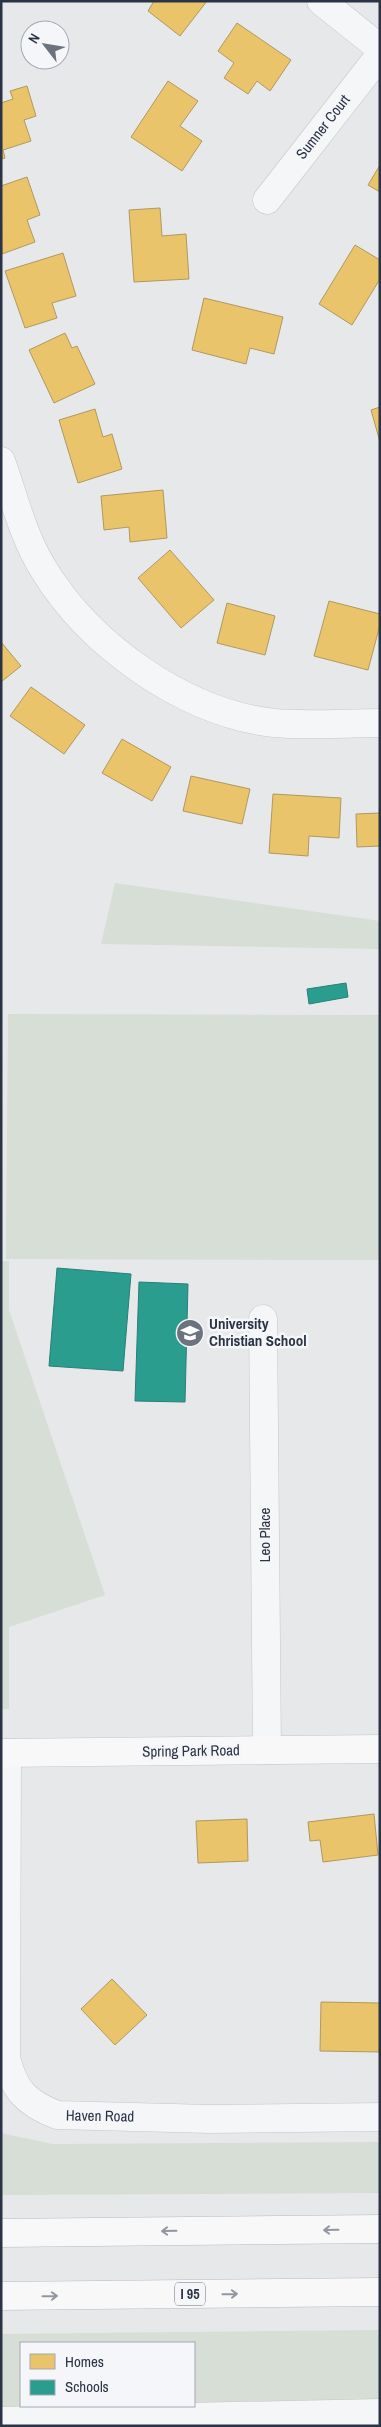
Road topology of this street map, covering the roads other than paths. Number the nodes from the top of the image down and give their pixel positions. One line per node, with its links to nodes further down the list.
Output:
1 (321, 1): 2 (street)
2 (380, 48)
3 (380, 55): 4 (street, Sumner Court)
4 (267, 200)
5 (1, 461): 6 (street)
6 (380, 723)
7 (263, 1319): 9 (street, Leo Place)
8 (380, 1749): 9 (main road, Spring Park Road)
9 (267, 1750): 10 (main road, Spring Park Road)
10 (4, 1753): 11 (street, Haven Road)
11 (4, 1864): 12 (street, Haven Road)
12 (4, 2007): 13 (street, Haven Road)
13 (8, 2084): 14 (street, Haven Road)
14 (380, 2117)
15 (380, 2229): 16 (main road, one-way to 16)
16 (1, 2233)
17 (380, 2292): 18 (main road, I 95, one-way to 17)
18 (1, 2296)
19 (380, 2413): 20 (street)
20 (1, 2421)

